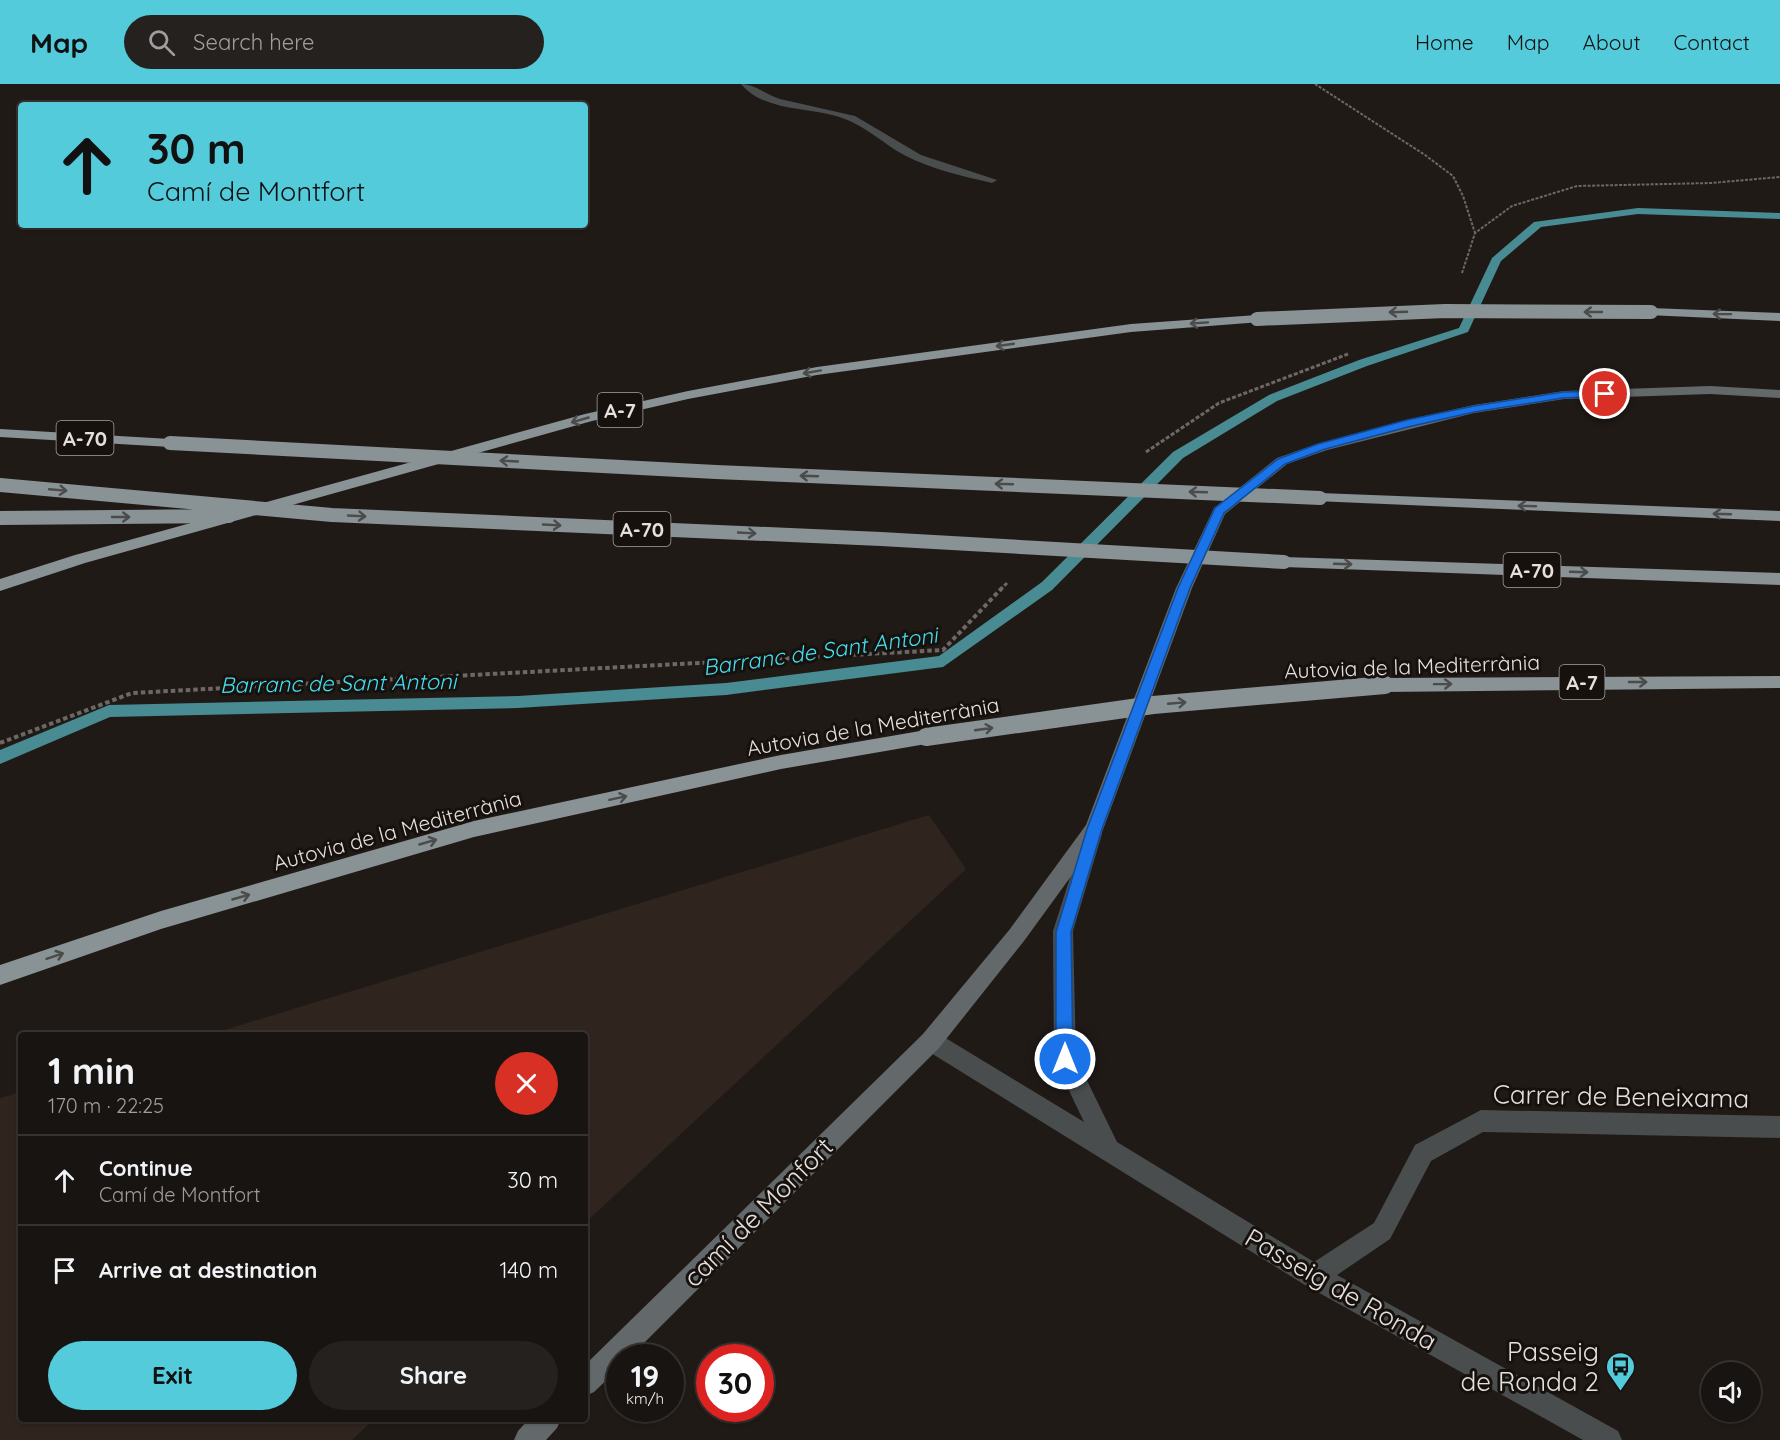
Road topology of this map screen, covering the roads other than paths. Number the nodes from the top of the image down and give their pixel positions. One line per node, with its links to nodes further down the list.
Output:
1 (746, 84): 2 (street)
2 (992, 180)
3 (1780, 317): 11 (highway, A-7, one-way to 11, bridge)
4 (1780, 394): 13 (street, camí de Monfort)
5 (3, 432): 8 (highway, A-70, one-way to 5, bridge)
6 (0, 485): 7 (highway, A-70, one-way to 7, bridge)
7 (332, 515): 9 (highway, one-way to 7, bridge); 10 (highway, A-70, one-way to 10, bridge)
8 (1780, 516)
9 (0, 518)
10 (1780, 579)
11 (0, 585)
12 (1780, 682): 14 (highway, Autovia de la Mediterrània / A-7, one-way to 12, bridge)
13 (1094, 829): 15 (street, camí de Monfort); 17 (street)
14 (0, 975)
15 (931, 1041): 17 (street, Passeig de Ronda); 19 (street, camí de Monfort)
16 (1780, 1127): 18 (street, Carrer de Beneixama)
17 (1109, 1150): 18 (street, Passeig de Ronda)
18 (1314, 1276): 22 (street, Passeig de Ronda)
19 (588, 1380)
20 (545, 1422): 21 (street)
21 (527, 1440)
22 (1609, 1440)

